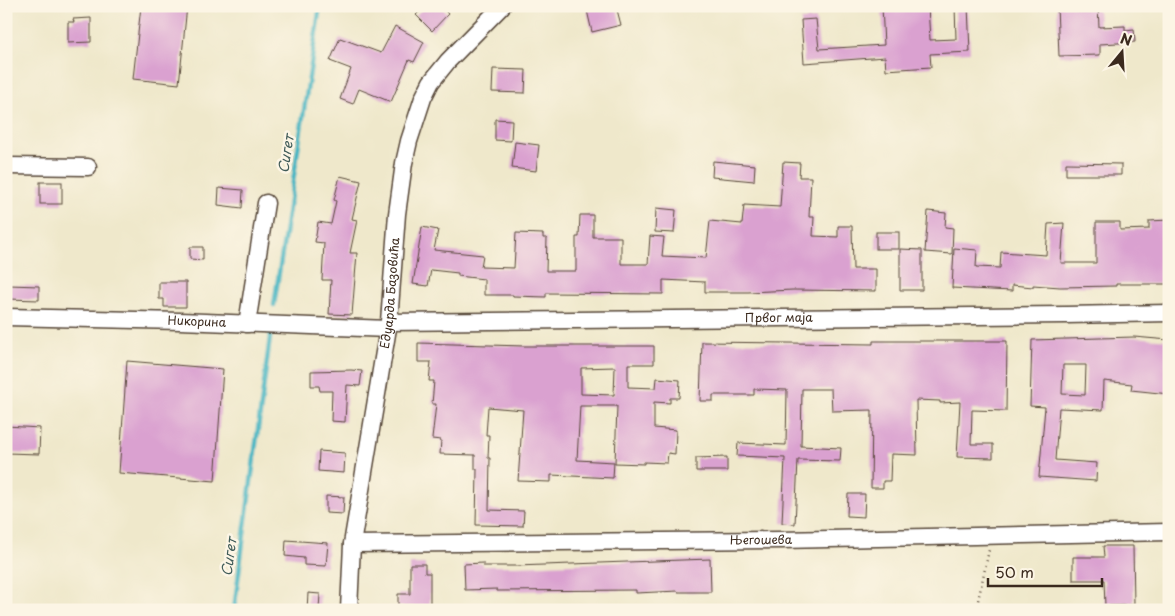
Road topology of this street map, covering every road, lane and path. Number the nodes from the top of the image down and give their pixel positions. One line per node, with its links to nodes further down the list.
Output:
1 (502, 6): 8 (street, Едуарда Базовића)
2 (6, 166): 3 (street)
3 (88, 167)
4 (266, 203): 7 (street)
5 (1169, 313): 8 (street, Првог маја)
6 (6, 317): 7 (street, Никорина)
7 (247, 324): 8 (street, Никорина)
8 (388, 326): 11 (street, Едуарда Базовића)
9 (1169, 532): 10 (street, Његошева)
10 (992, 536): 11 (street, Његошева); 13 (path)
11 (352, 544): 12 (street, Едуарда Базовића)
12 (349, 610)
13 (976, 610)

